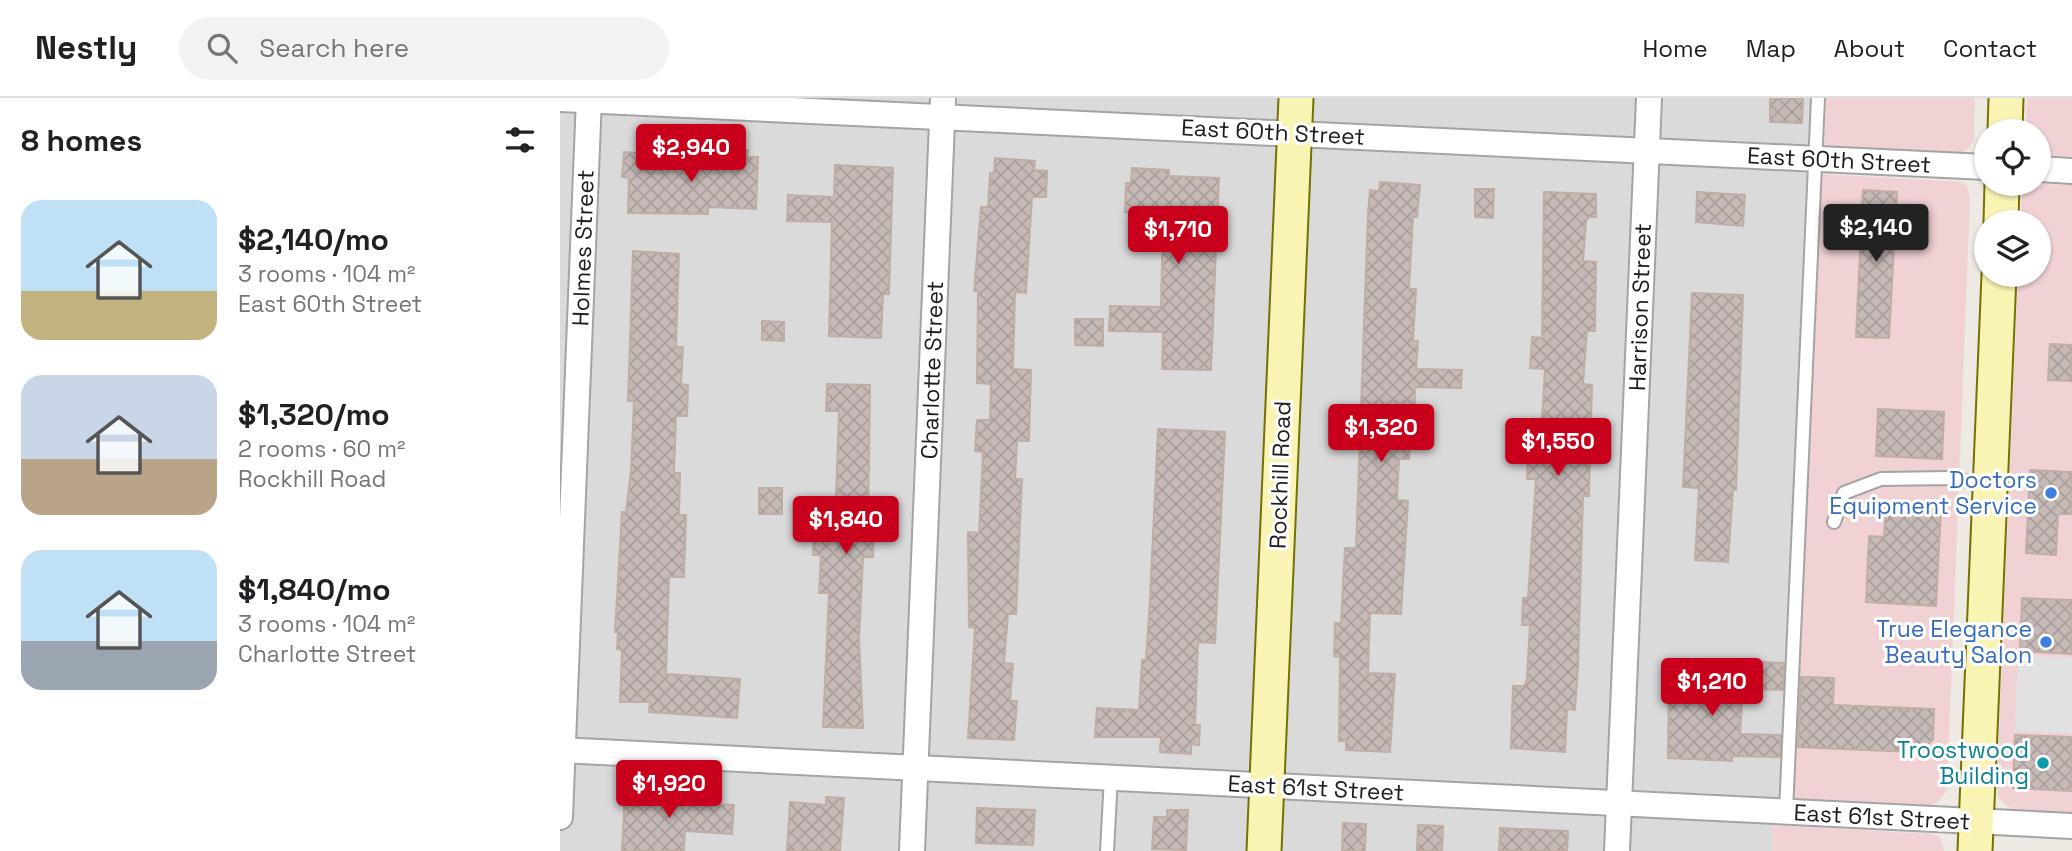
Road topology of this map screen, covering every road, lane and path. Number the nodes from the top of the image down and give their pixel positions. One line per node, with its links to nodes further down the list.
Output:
1 (1296, 98): 9 (main road, Rockhill Road)
2 (1649, 98): 10 (street, Harrison Street)
3 (1818, 98): 11 (lane)
4 (2006, 98): 8 (main road)
5 (560, 99): 6 (street, East 60th Street)
6 (589, 99): 7 (street, East 60th Street); 18 (street, Holmes Street)
7 (942, 107): 9 (street, East 60th Street); 19 (street, Charlotte Street)
8 (2005, 119)
9 (1294, 132): 10 (street, East 60th Street); 21 (main road, Rockhill Road)
10 (1647, 150): 11 (street, East 60th Street); 22 (street, Harrison Street)
11 (1815, 158): 12 (street, East 60th Street); 23 (lane)
12 (1974, 166)
13 (2051, 170): 14 (street)
14 (2072, 171)
15 (1998, 287): 16 (main road)
16 (1990, 485): 17 (lane); 26 (main road)
17 (1834, 522)
18 (561, 750): 19 (street, East 61st Street); 24 (street, Holmes Street)
19 (915, 767): 20 (street, East 61st Street); 27 (street, Charlotte Street)
20 (1111, 777): 21 (street, East 61st Street); 28 (lane)
21 (1267, 785): 22 (street, East 61st Street); 29 (main road, Rockhill Road)
22 (1619, 803): 23 (street, East 61st Street); 30 (street, Harrison Street)
23 (1786, 812): 26 (street, East 61st Street)
24 (560, 817)
25 (2072, 826): 26 (street, East 61st Street)
26 (1975, 836)
27 (912, 851)
28 (1107, 851)
29 (1264, 851)
30 (1618, 851)

